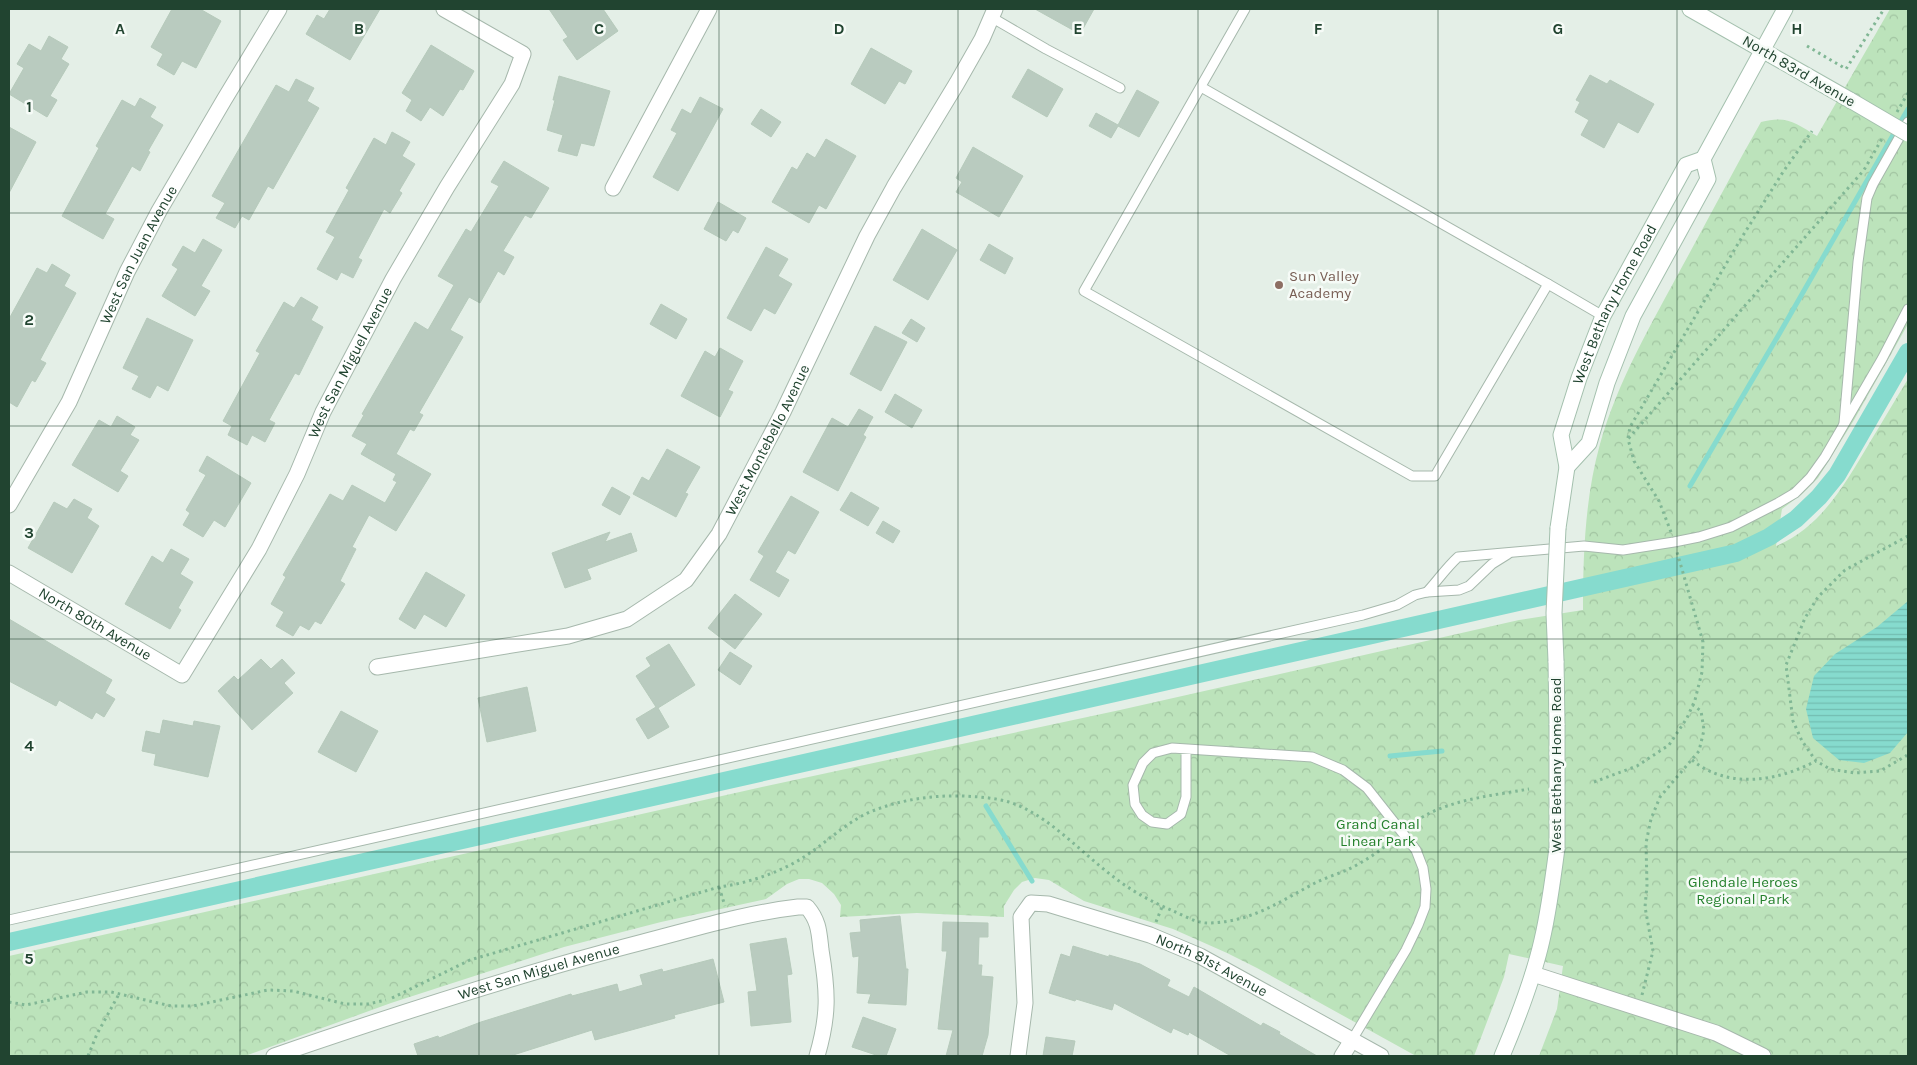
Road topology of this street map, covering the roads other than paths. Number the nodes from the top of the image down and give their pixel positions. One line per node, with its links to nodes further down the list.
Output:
1 (279, 9): 20 (street, West San Juan Avenue)
2 (444, 9): 25 (street, West San Miguel Avenue)
3 (709, 9): 14 (street)
4 (1245, 9): 9 (lane)
5 (1690, 9): 8 (street, North 83rd Avenue)
6 (1785, 9): 8 (street)
7 (993, 13): 10 (lane); 24 (street, West Montebello Avenue)
8 (1763, 50): 12 (street, North 83rd Avenue, bridge); 13 (street)
9 (1201, 87): 15 (lane); 15 (lane)
10 (1120, 88)
11 (1908, 122): 18 (lane)
12 (1908, 134)
13 (1703, 160): 17 (street, West Bethany Home Road); 19 (street, West Bethany Home Road)
14 (613, 188)
15 (1548, 284): 17 (lane)
16 (1908, 309): 18 (lane)
17 (1603, 316): 19 (street, West Bethany Home Road)
18 (1844, 426): 21 (lane)
19 (1567, 467): 28 (street, West Bethany Home Road, bridge)
20 (9, 505)
21 (1508, 554): 23 (lane); 23 (lane)
22 (9, 573): 25 (street, North 80th Avenue)
23 (1428, 592): 27 (lane)
24 (377, 667)
25 (182, 675)
26 (1186, 749): 26 (lane); 29 (lane)
27 (9, 920)
28 (1533, 974): 35 (street, West Bethany Home Road); 36 (street)
29 (1352, 1040): 32 (street, North 81st Avenue); 33 (street); 34 (street, North 81st Avenue)
30 (274, 1056): 31 (street, West San Miguel Avenue)
31 (817, 1056)
32 (1018, 1056)
33 (1342, 1056)
34 (1381, 1056)
35 (1502, 1056)
36 (1763, 1056)

